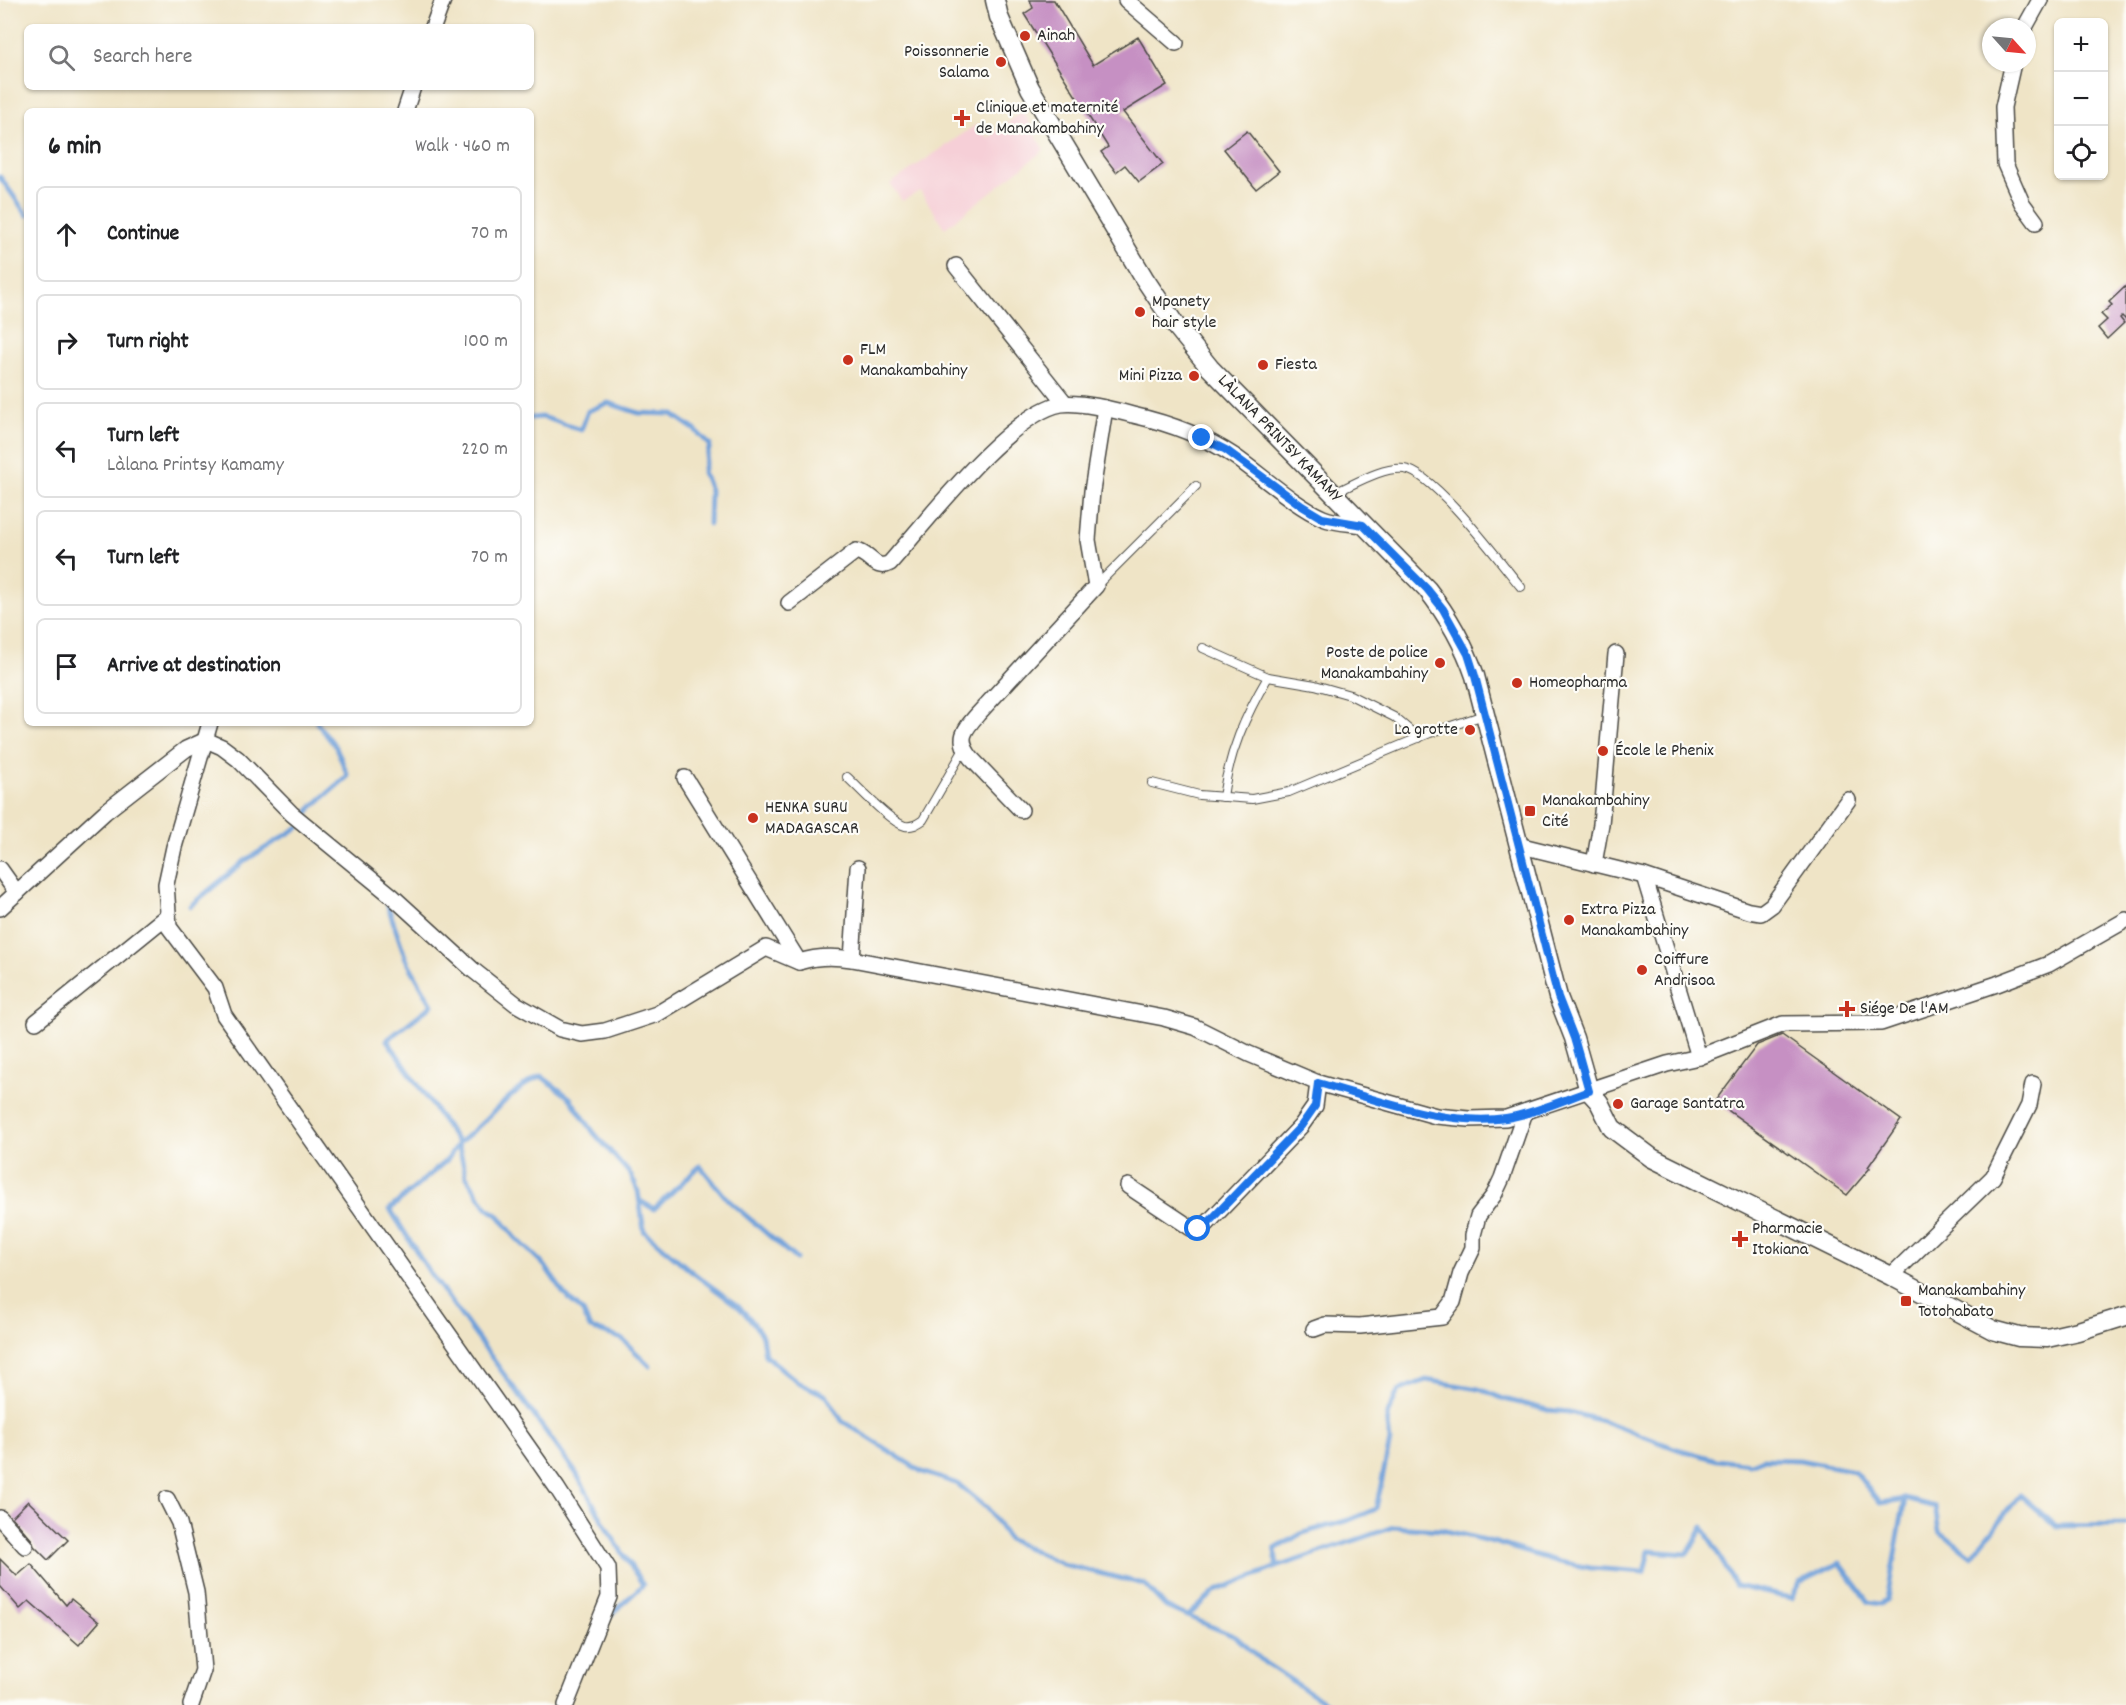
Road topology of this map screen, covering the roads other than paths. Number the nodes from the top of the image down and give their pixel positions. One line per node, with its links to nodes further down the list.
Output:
1 (442, 0): 6 (street)
2 (995, 0): 16 (street, LÀLANA PRINTSY KAMAMY)
3 (1126, 0): 7 (street)
4 (2040, 0): 5 (street)
5 (2030, 18)
6 (434, 24)
7 (1176, 43)
8 (2011, 72): 11 (street)
9 (412, 90): 10 (street)
10 (406, 108)
11 (2036, 222)
12 (956, 266): 13 (street)
13 (1065, 403): 14 (street); 20 (street)
14 (1105, 408): 17 (street); 18 (street)
15 (1196, 486): 18 (lane)
16 (1333, 494): 17 (street, LÀLANA PRINTSY KAMAMY); 19 (lane)
17 (1363, 525): 24 (street, LÀLANA PRINTSY KAMAMY)
18 (1096, 586): 28 (street)
19 (1521, 587)
20 (789, 603)
21 (1203, 648): 23 (lane)
22 (1616, 654): 36 (street)
23 (1268, 677): 26 (lane); 32 (lane)
24 (1485, 715): 26 (lane); 35 (street, LÀLANA PRINTSY KAMAMY)
25 (209, 726): 27 (street)
26 (1419, 738): 32 (lane)
27 (206, 740): 40 (street); 42 (street); 45 (street)
28 (964, 749): 29 (lane); 34 (street)
29 (847, 777)
30 (685, 778): 45 (street)
31 (1152, 783): 32 (lane)
32 (1223, 797)
33 (1848, 800): 39 (street)
34 (1021, 810)
35 (1518, 845): 36 (street); 50 (street, LÀLANA PRINTSY KAMAMY)
36 (1594, 864): 39 (street)
37 (858, 868): 44 (street)
38 (0, 869): 40 (street)
39 (1644, 876): 47 (street)
40 (17, 893): 41 (street)
41 (0, 908)
42 (168, 915): 46 (street); 60 (street)
43 (2126, 920): 47 (street)
44 (852, 959): 45 (street); 48 (street)
45 (799, 962)
46 (36, 1022)
47 (1699, 1057): 50 (street)
48 (1318, 1083): 51 (street); 52 (street)
49 (2033, 1084): 53 (street)
50 (1589, 1091): 51 (street); 53 (street, LÀLANA PRINTSY KAMAMY)
51 (1525, 1112): 55 (street)
52 (1128, 1186)
53 (1891, 1276): 54 (street, LÀLANA PRINTSY KAMAMY)
54 (2126, 1316)
55 (1314, 1329)
56 (167, 1499): 59 (street)
57 (0, 1518): 58 (street)
58 (25, 1546)
59 (191, 1705)
60 (566, 1705)

